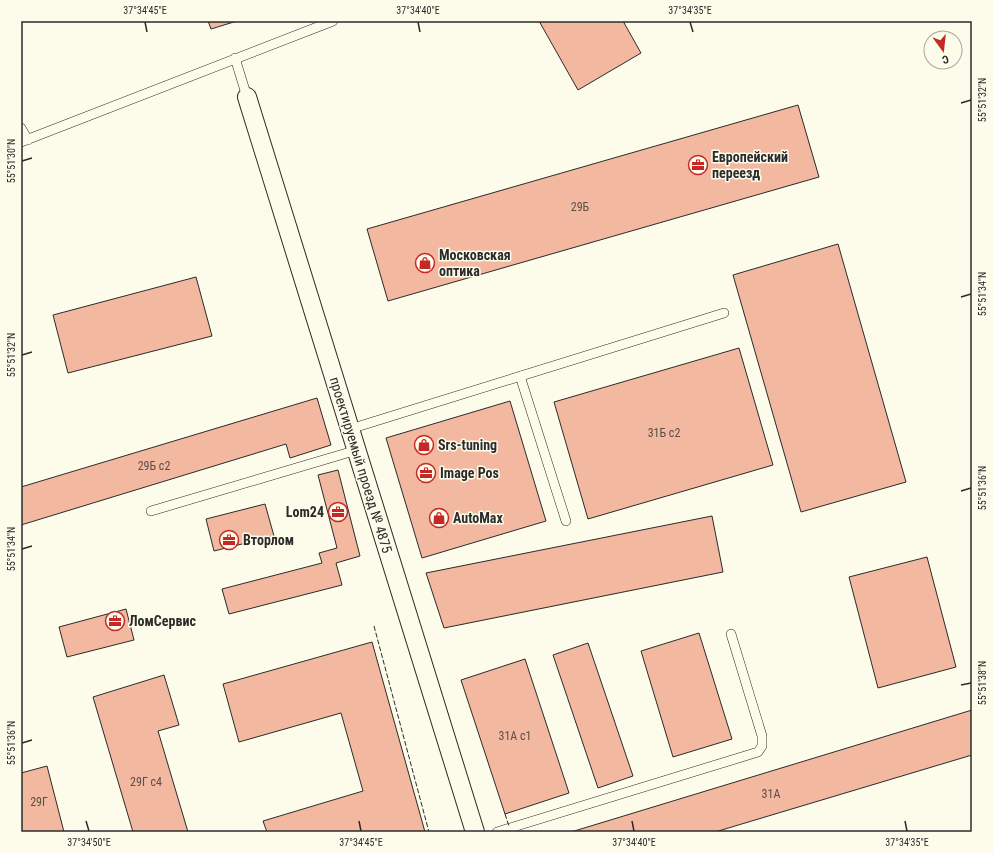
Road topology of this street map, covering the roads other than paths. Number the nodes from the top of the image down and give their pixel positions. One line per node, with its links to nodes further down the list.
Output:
1 (333, 21): 2 (lane)
2 (235, 58): 3 (lane); 5 (lane)
3 (247, 97): 8 (street, проектируемый проезд № 4875)
4 (21, 128): 5 (lane)
5 (24, 141)
6 (724, 313): 7 (lane)
7 (520, 376): 8 (lane); 11 (lane)
8 (350, 429): 9 (street, проектируемый проезд № 4875)
9 (357, 450): 10 (lane); 13 (street, проектируемый проезд № 4875)
10 (151, 511)
11 (566, 521)
12 (731, 634): 14 (lane)
13 (475, 832)
14 (497, 832)

